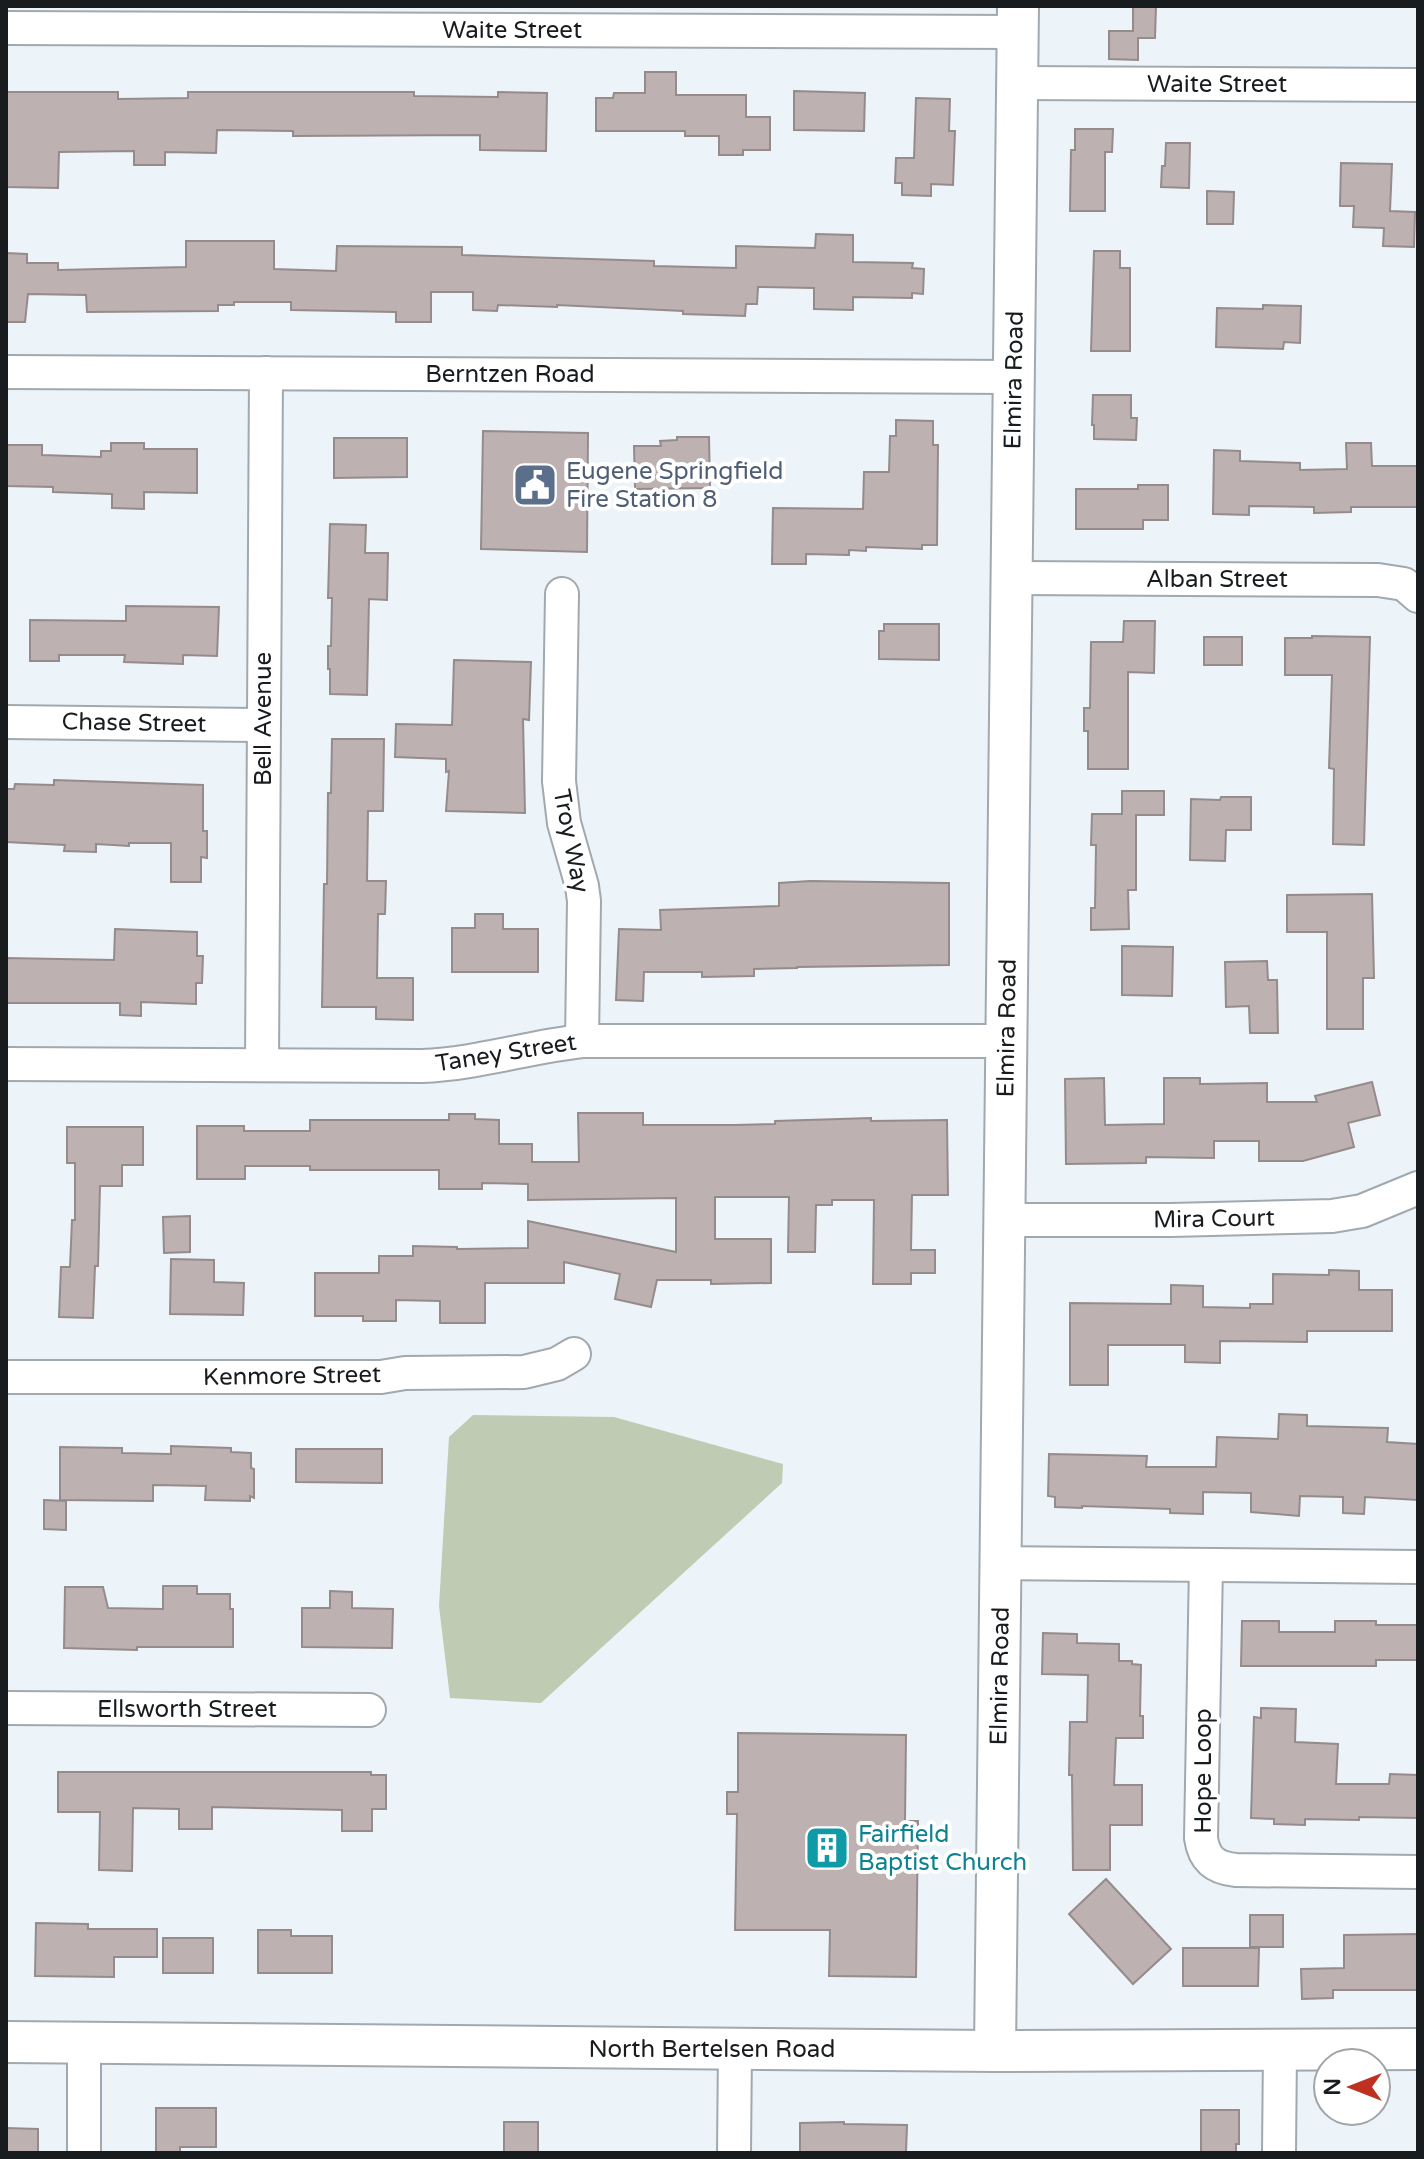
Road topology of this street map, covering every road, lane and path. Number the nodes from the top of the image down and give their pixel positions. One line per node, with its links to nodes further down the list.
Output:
1 (1018, 19): 2 (street, Waite Street); 3 (street, Elmira Road)
2 (6, 28)
3 (1017, 83): 4 (street, Waite Street); 7 (street, Elmira Road)
4 (1418, 85)
5 (6, 372): 6 (street, Berntzen Road)
6 (266, 373): 7 (street, Berntzen Road); 12 (street, Bell Avenue)
7 (1014, 377): 8 (street, Elmira Road)
8 (1012, 578): 10 (street, Alban Street); 14 (street, Elmira Road)
9 (562, 594): 13 (street, Troy Way)
10 (1418, 596)
11 (6, 722): 12 (street, Chase Street)
12 (262, 725): 16 (street, Bell Avenue)
13 (582, 1041): 14 (street, Taney Street); 16 (street, Taney Street)
14 (1007, 1041): 18 (street, Elmira Road)
15 (6, 1064): 16 (street, Taney Street)
16 (262, 1064)
17 (1418, 1188): 18 (street, Mira Court)
18 (1004, 1220): 21 (street, Elmira Road)
19 (574, 1354): 20 (street, Kenmore Street)
20 (6, 1377)
21 (1001, 1563): 22 (street); 32 (street, Elmira Road)
22 (1206, 1565): 23 (street); 26 (street, Hope Loop)
23 (1418, 1567)
24 (6, 1708): 25 (street, Ellsworth Street)
25 (369, 1710)
26 (1418, 1872)
27 (6, 2042): 28 (street, North Bertelsen Road)
28 (84, 2043): 29 (street, North Bertelsen Road); 33 (street)
29 (735, 2049): 32 (street, North Bertelsen Road); 34 (street)
30 (1280, 2049): 31 (street, North Bertelsen Road); 32 (street, North Bertelsen Road); 35 (street)
31 (1418, 2049)
32 (995, 2051)
33 (84, 2153)
34 (734, 2153)
35 (1279, 2153)

